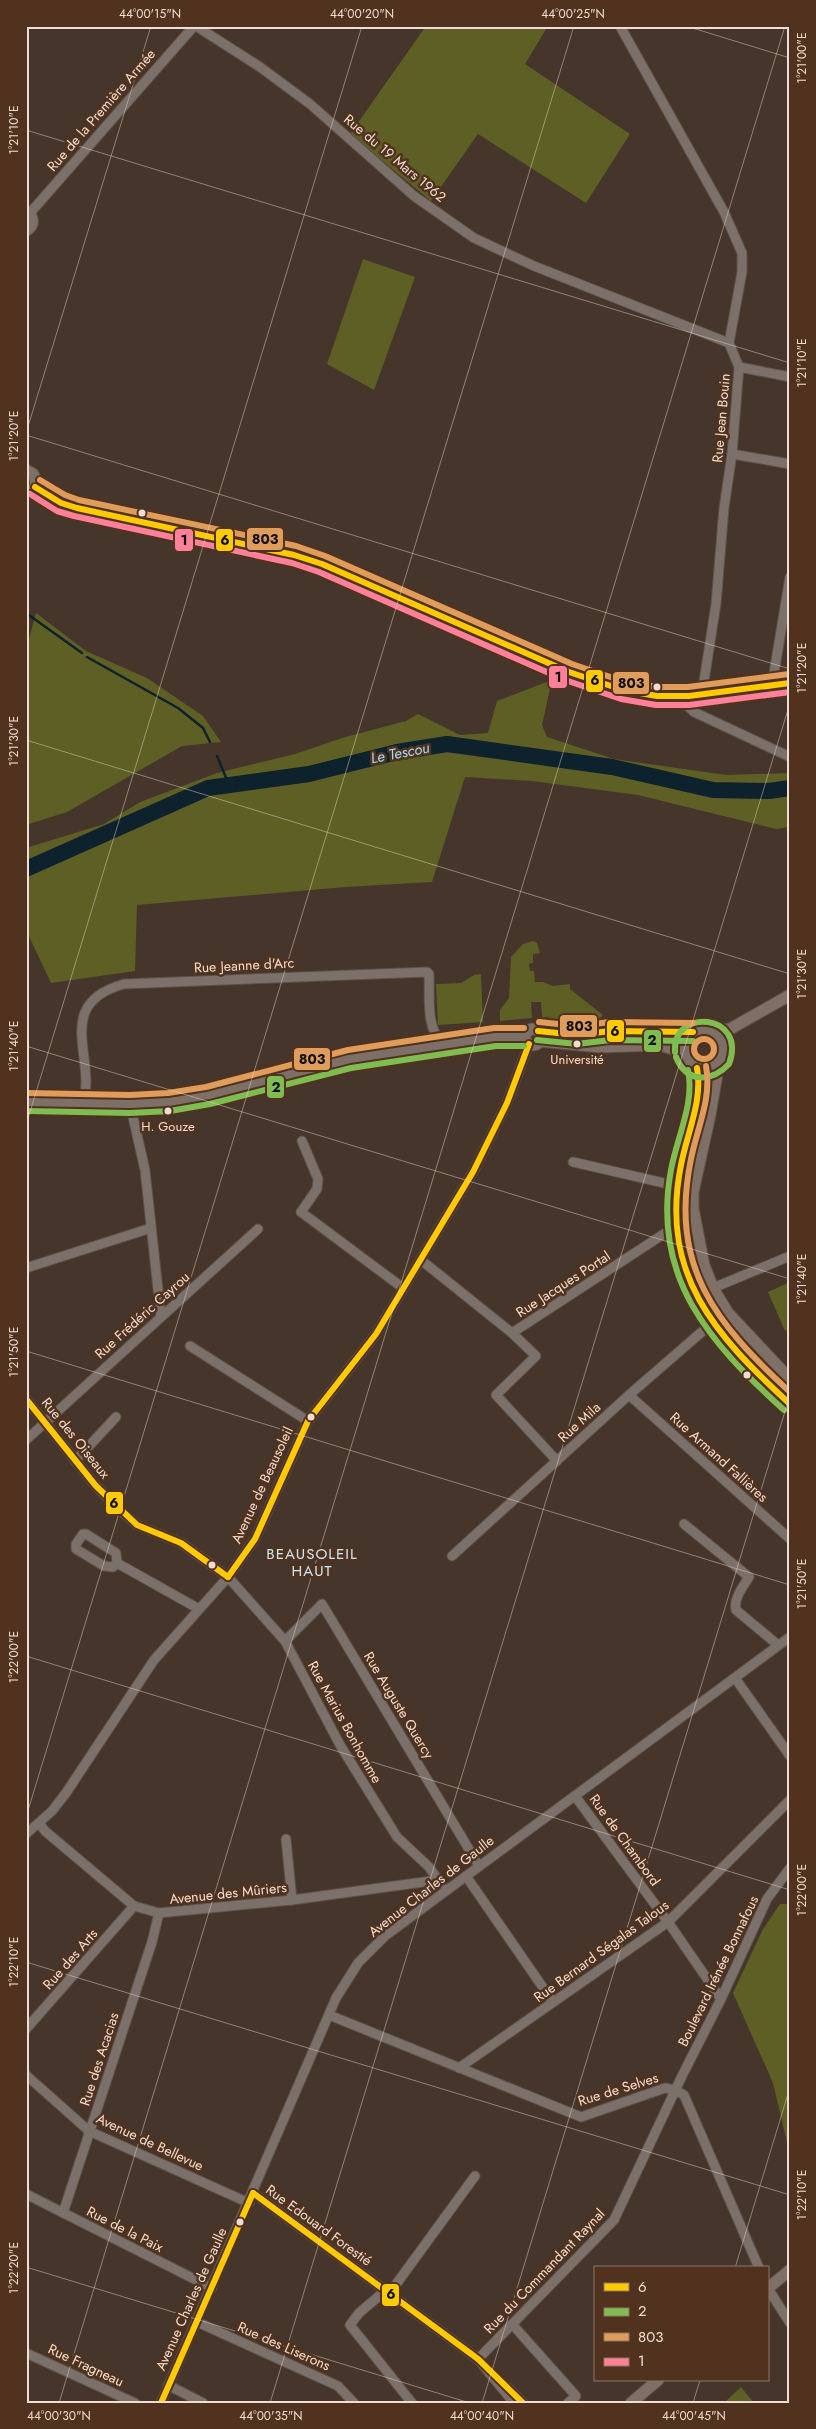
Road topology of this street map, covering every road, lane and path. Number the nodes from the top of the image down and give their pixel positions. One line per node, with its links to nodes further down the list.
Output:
1 (195, 26): 3 (street, Rue de la Première Armée); 5 (street, Rue du 19 Mars 1962)
2 (620, 26): 5 (street)
3 (28, 212): 4 (street, Rue de la Première Armée)
4 (26, 232)
5 (729, 343): 6 (street, Rue Jean Bouin)
6 (739, 367): 7 (street); 8 (street, Rue Jean Bouin)
7 (790, 377)
8 (732, 454): 9 (street); 15 (street, Rue Jean Bouin)
9 (790, 464)
10 (26, 470): 11 (main road)
11 (30, 491): 16 (main road)
12 (790, 577): 14 (street)
13 (790, 683): 14 (main road)
14 (772, 685): 15 (main road)
15 (702, 694): 16 (main road)
16 (677, 696): 17 (street)
17 (790, 757)
18 (790, 995): 19 (main road)
19 (775, 1004): 20 (main road); 25 (main road)
20 (713, 1031): 21 (main road); 25 (main road)
21 (693, 1032): 22 (main road); 24 (main road)
22 (533, 1038): 23 (main road); 24 (main road); 37 (street, Avenue de Beausoleil)
23 (444, 1045): 28 (street, Rue Jeanne d'Arc); 29 (main road)
24 (684, 1053): 26 (main road)
25 (721, 1058): 26 (main road); 40 (main road)
26 (697, 1068): 32 (main road)
27 (26, 1102): 28 (main road)
28 (83, 1103): 29 (main road)
29 (130, 1104): 34 (street)
30 (302, 1141): 39 (street)
31 (573, 1162): 32 (street)
32 (677, 1186): 33 (main road)
33 (676, 1226): 43 (main road); 44 (street, Rue Jacques Portal)
34 (151, 1228): 38 (street); 42 (street)
35 (258, 1228): 42 (street, Rue Frédéric Cayrou)
36 (790, 1256): 40 (street)
37 (420, 1260): 39 (street, Avenue de Beausoleil); 44 (street, Rue Jacques Portal)
38 (26, 1268)
39 (403, 1288): 51 (street, Avenue de Beausoleil)
40 (714, 1288): 41 (main road)
41 (728, 1313): 43 (street, Rue Mila); 46 (main road)
42 (161, 1317): 52 (street, Rue Frédéric Cayrou)
43 (712, 1323): 47 (street, Rue Mila); 49 (main road)
44 (512, 1333): 55 (street)
45 (190, 1346): 51 (street)
46 (790, 1379)
47 (629, 1395): 55 (street, Rue Mila); 57 (street, Rue Armand Fallières)
48 (26, 1399): 52 (street, Rue des Oiseaux)
49 (790, 1404)
50 (116, 1417): 54 (street)
51 (308, 1421): 60 (street, Avenue de Beausoleil)
52 (44, 1423): 53 (street, Rue Frédéric Cayrou); 54 (street, Rue des Oiseaux)
53 (26, 1440)
54 (75, 1461): 60 (street, Rue des Oiseaux)
55 (557, 1461): 58 (street, Rue Mila)
56 (684, 1524): 64 (street)
57 (790, 1539)
58 (452, 1556)
59 (117, 1563): 59 (street); 61 (street)
60 (228, 1577): 61 (street, Avenue de Beausoleil); 63 (street, Rue Marius Bonhomme)
61 (199, 1610): 69 (street, Avenue de Beausoleil)
62 (790, 1637): 64 (street, Avenue Charles de Gaulle)
63 (285, 1641): 72 (street, Rue Auguste Quercy); 75 (street, Rue Marius Bonhomme)
64 (778, 1645): 65 (street, Avenue Charles de Gaulle)
65 (735, 1678): 66 (street); 67 (street, Avenue Charles de Gaulle)
66 (790, 1756)
67 (575, 1796): 72 (street, Avenue Charles de Gaulle); 80 (street, Rue de Chambord)
68 (790, 1800): 80 (street, Rue Bernard Ségalas Talous)
69 (39, 1823): 70 (street, Avenue de Beausoleil); 78 (street, Avenue des Mûriers)
70 (26, 1834)
71 (286, 1839): 77 (street)
72 (479, 1866): 74 (street, Avenue Charles de Gaulle)
73 (790, 1868): 81 (street, Boulevard Irénée Bonnafous)
74 (466, 1876): 76 (street, Avenue Charles de Gaulle); 82 (street)
75 (438, 1880): 76 (street); 77 (street, Avenue des Mûriers)
76 (447, 1889): 83 (street, Avenue Charles de Gaulle)
77 (292, 1900): 79 (street, Avenue des Mûriers)
78 (134, 1906): 79 (street, Avenue des Mûriers); 84 (street, Rue des Arts)
79 (159, 1913): 88 (street, Rue des Acacias)
80 (668, 1922): 81 (street, Rue de Chambord); 82 (street, Rue Bernard Ségalas Talous)
81 (721, 1999): 87 (street, Boulevard Irénée Bonnafous)
82 (553, 2002): 85 (street, Rue Bernard Ségalas Talous)
83 (329, 2015): 85 (street, Rue de Selves); 91 (street, Avenue Charles de Gaulle)
84 (26, 2029)
85 (459, 2068): 87 (street, Rue de Selves)
86 (26, 2075): 88 (street, Avenue de Bellevue)
87 (675, 2090): 94 (street, Rue de Selves); 102 (street, Rue du Commandant Raynal)
88 (89, 2131): 92 (street, Avenue de Bellevue); 93 (street, Rue des Acacias)
89 (475, 2176): 99 (street)
90 (26, 2194): 93 (street, Rue de la Paix)
91 (253, 2194): 92 (street, Avenue Charles de Gaulle); 99 (street, Rue Edouard Forestié)
92 (248, 2202): 97 (street, Avenue Charles de Gaulle)
93 (63, 2213): 97 (street, Rue de la Paix)
94 (758, 2266)
95 (790, 2270): 96 (main road)
96 (768, 2287)
97 (212, 2288): 100 (street, Avenue Charles de Gaulle)
98 (768, 2290): 101 (street)
99 (387, 2292): 104 (street, Rue Edouard Forestié); 112 (street)
100 (197, 2322): 107 (street, Avenue Charles de Gaulle); 111 (street, Rue des Liserons)
101 (790, 2323)
102 (512, 2324): 104 (street, Rue du Commandant Raynal); 115 (street)
103 (26, 2353): 108 (street, Rue Fragneau)
104 (478, 2359): 105 (street, Rue Edouard Forestié)
105 (489, 2370): 113 (street, Rue Edouard Forestié); 114 (street, Rue Edouard Forestié)
106 (656, 2382): 116 (main road)
107 (168, 2385): 109 (street, Avenue Charles de Gaulle); 110 (street)
108 (135, 2403)
109 (161, 2403)
110 (203, 2403)
111 (354, 2403)
112 (412, 2403)
113 (514, 2403)
114 (523, 2403)
115 (568, 2403)
116 (631, 2403)

